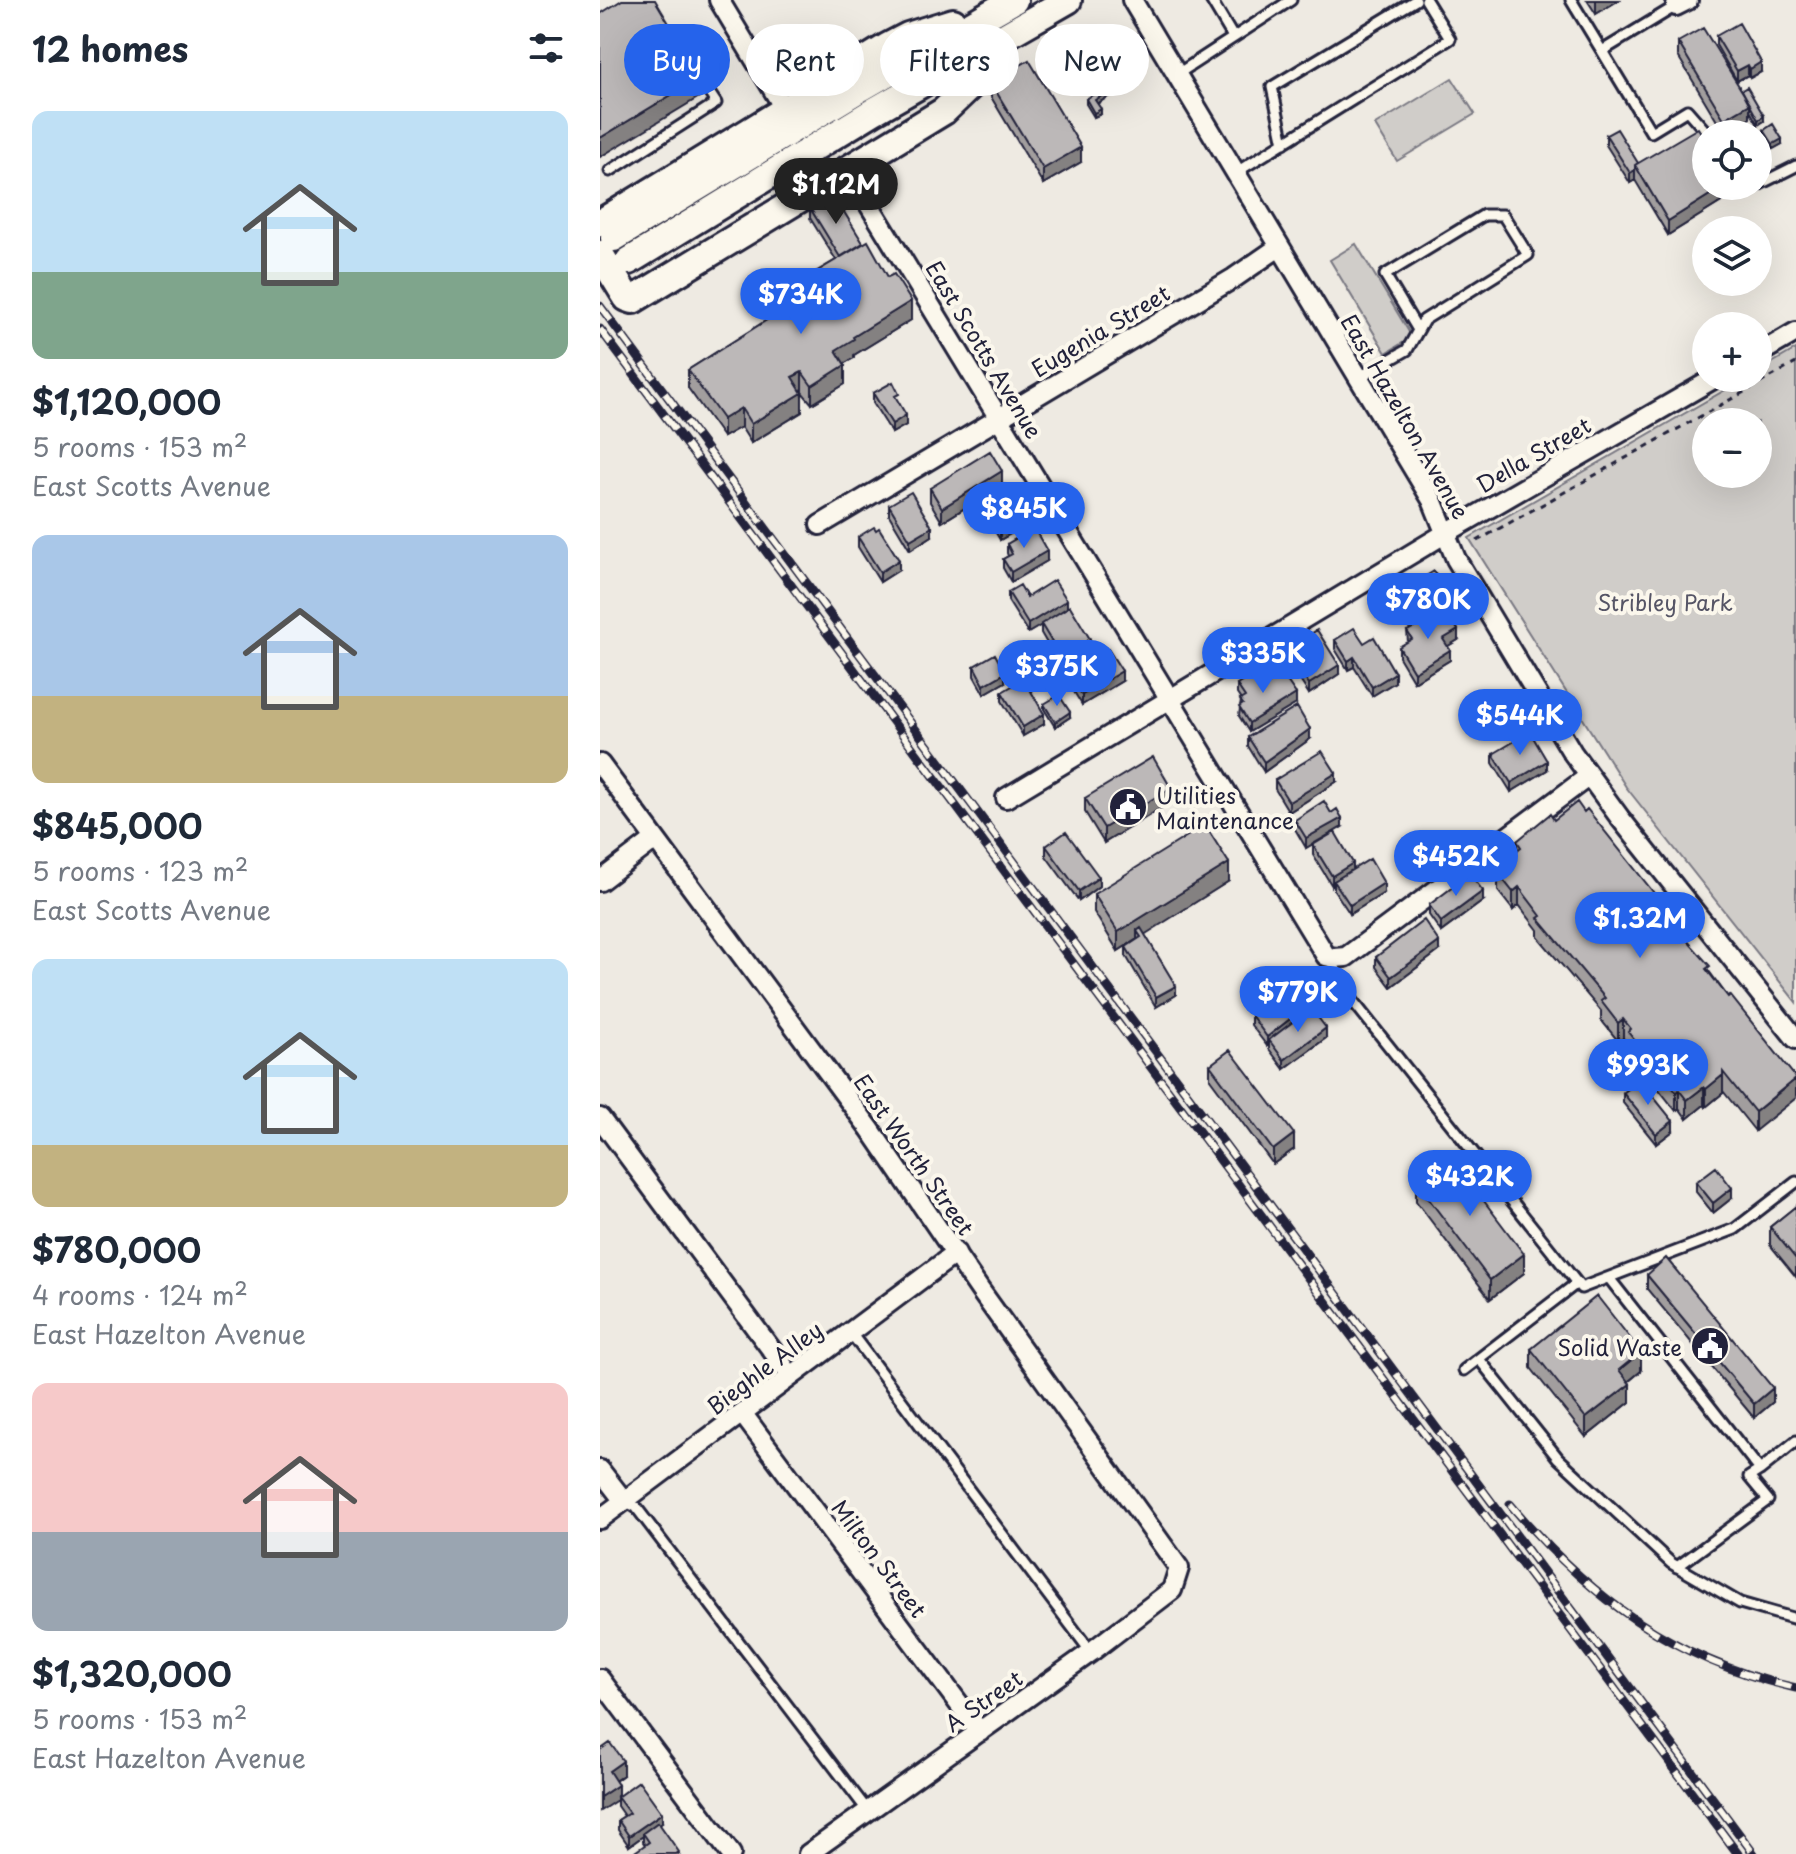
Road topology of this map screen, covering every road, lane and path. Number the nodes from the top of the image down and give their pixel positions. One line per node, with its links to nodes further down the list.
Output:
1 (719, 0): 19 (street)
2 (1014, 0): 11 (main road)
3 (1068, 0): 12 (main road)
4 (1132, 0): 15 (street, East Hazelton Avenue)
5 (1211, 0): 13 (lane)
6 (1291, 0): 13 (lane)
7 (1416, 0): 21 (lane)
8 (1426, 0): 21 (lane)
9 (1571, 0): 14 (lane)
10 (1682, 3): 14 (lane)
11 (984, 18): 19 (main road); 27 (main road)
12 (1019, 29)
13 (1233, 37): 15 (lane)
14 (1602, 51): 20 (lane)
15 (1176, 75): 25 (street, East Hazelton Avenue)
16 (712, 96): 24 (lane)
17 (901, 96): 29 (main road)
18 (960, 96): 23 (main road)
19 (784, 108): 27 (main road)
20 (1696, 120)
21 (1284, 143): 25 (lane)
22 (1796, 166): 26 (lane)
23 (848, 170): 27 (main road); 36 (street, East Scotts Avenue)
24 (610, 171)
25 (1235, 173): 28 (street, East Hazelton Avenue)
26 (1772, 178)
27 (605, 238)
28 (1279, 247): 34 (street, East Hazelton Avenue); 36 (street, Eugenia Street)
29 (629, 261)
30 (1418, 330): 30 (lane); 34 (lane)
31 (1796, 332): 32 (street)
32 (1772, 346)
33 (1796, 363): 39 (path)
34 (1358, 378): 38 (street, East Hazelton Avenue)
35 (1692, 391): 38 (street, Della Street)
36 (999, 418): 37 (street, Eugenia Street); 40 (street, East Scotts Avenue)
37 (820, 525)
38 (1446, 533): 40 (street, Della Street); 42 (street, East Hazelton Avenue)
39 (1477, 541)
40 (1169, 701): 43 (street, Della Street); 46 (street, East Scotts Avenue)
41 (600, 764): 44 (street, East Worth Street)
42 (1589, 776): 46 (street); 47 (street, East Hazelton Avenue)
43 (1006, 798)
44 (655, 839): 45 (street); 50 (street, East Worth Street)
45 (600, 881)
46 (1334, 958): 52 (lane)
47 (1796, 1039)
48 (600, 1118): 56 (street)
49 (1796, 1182): 51 (lane)
50 (956, 1253): 53 (street, Bieghle Alley); 65 (street, East Worth Street)
51 (1609, 1278): 52 (lane); 61 (lane)
52 (1577, 1283): 54 (lane)
53 (850, 1332): 56 (street, Bieghle Alley); 67 (lane)
54 (1479, 1359): 55 (lane); 64 (lane)
55 (1464, 1370)
56 (791, 1376): 57 (street, Bieghle Alley)
57 (742, 1413): 62 (street, Bieghle Alley); 69 (street, Milton Street)
58 (1792, 1444): 59 (lane); 61 (lane)
59 (1796, 1456)
60 (600, 1470): 62 (street)
61 (1760, 1470): 64 (lane)
62 (624, 1501): 63 (street, Bieghle Alley); 70 (lane)
63 (600, 1519)
64 (1677, 1567): 66 (lane)
65 (1178, 1578): 67 (street, A Street)
66 (1796, 1619)
67 (1091, 1652): 69 (street, A Street)
68 (600, 1679): 71 (street)
69 (980, 1732): 70 (street, A Street)
70 (867, 1810): 72 (street, A Street)
71 (731, 1854)
72 (808, 1854)

